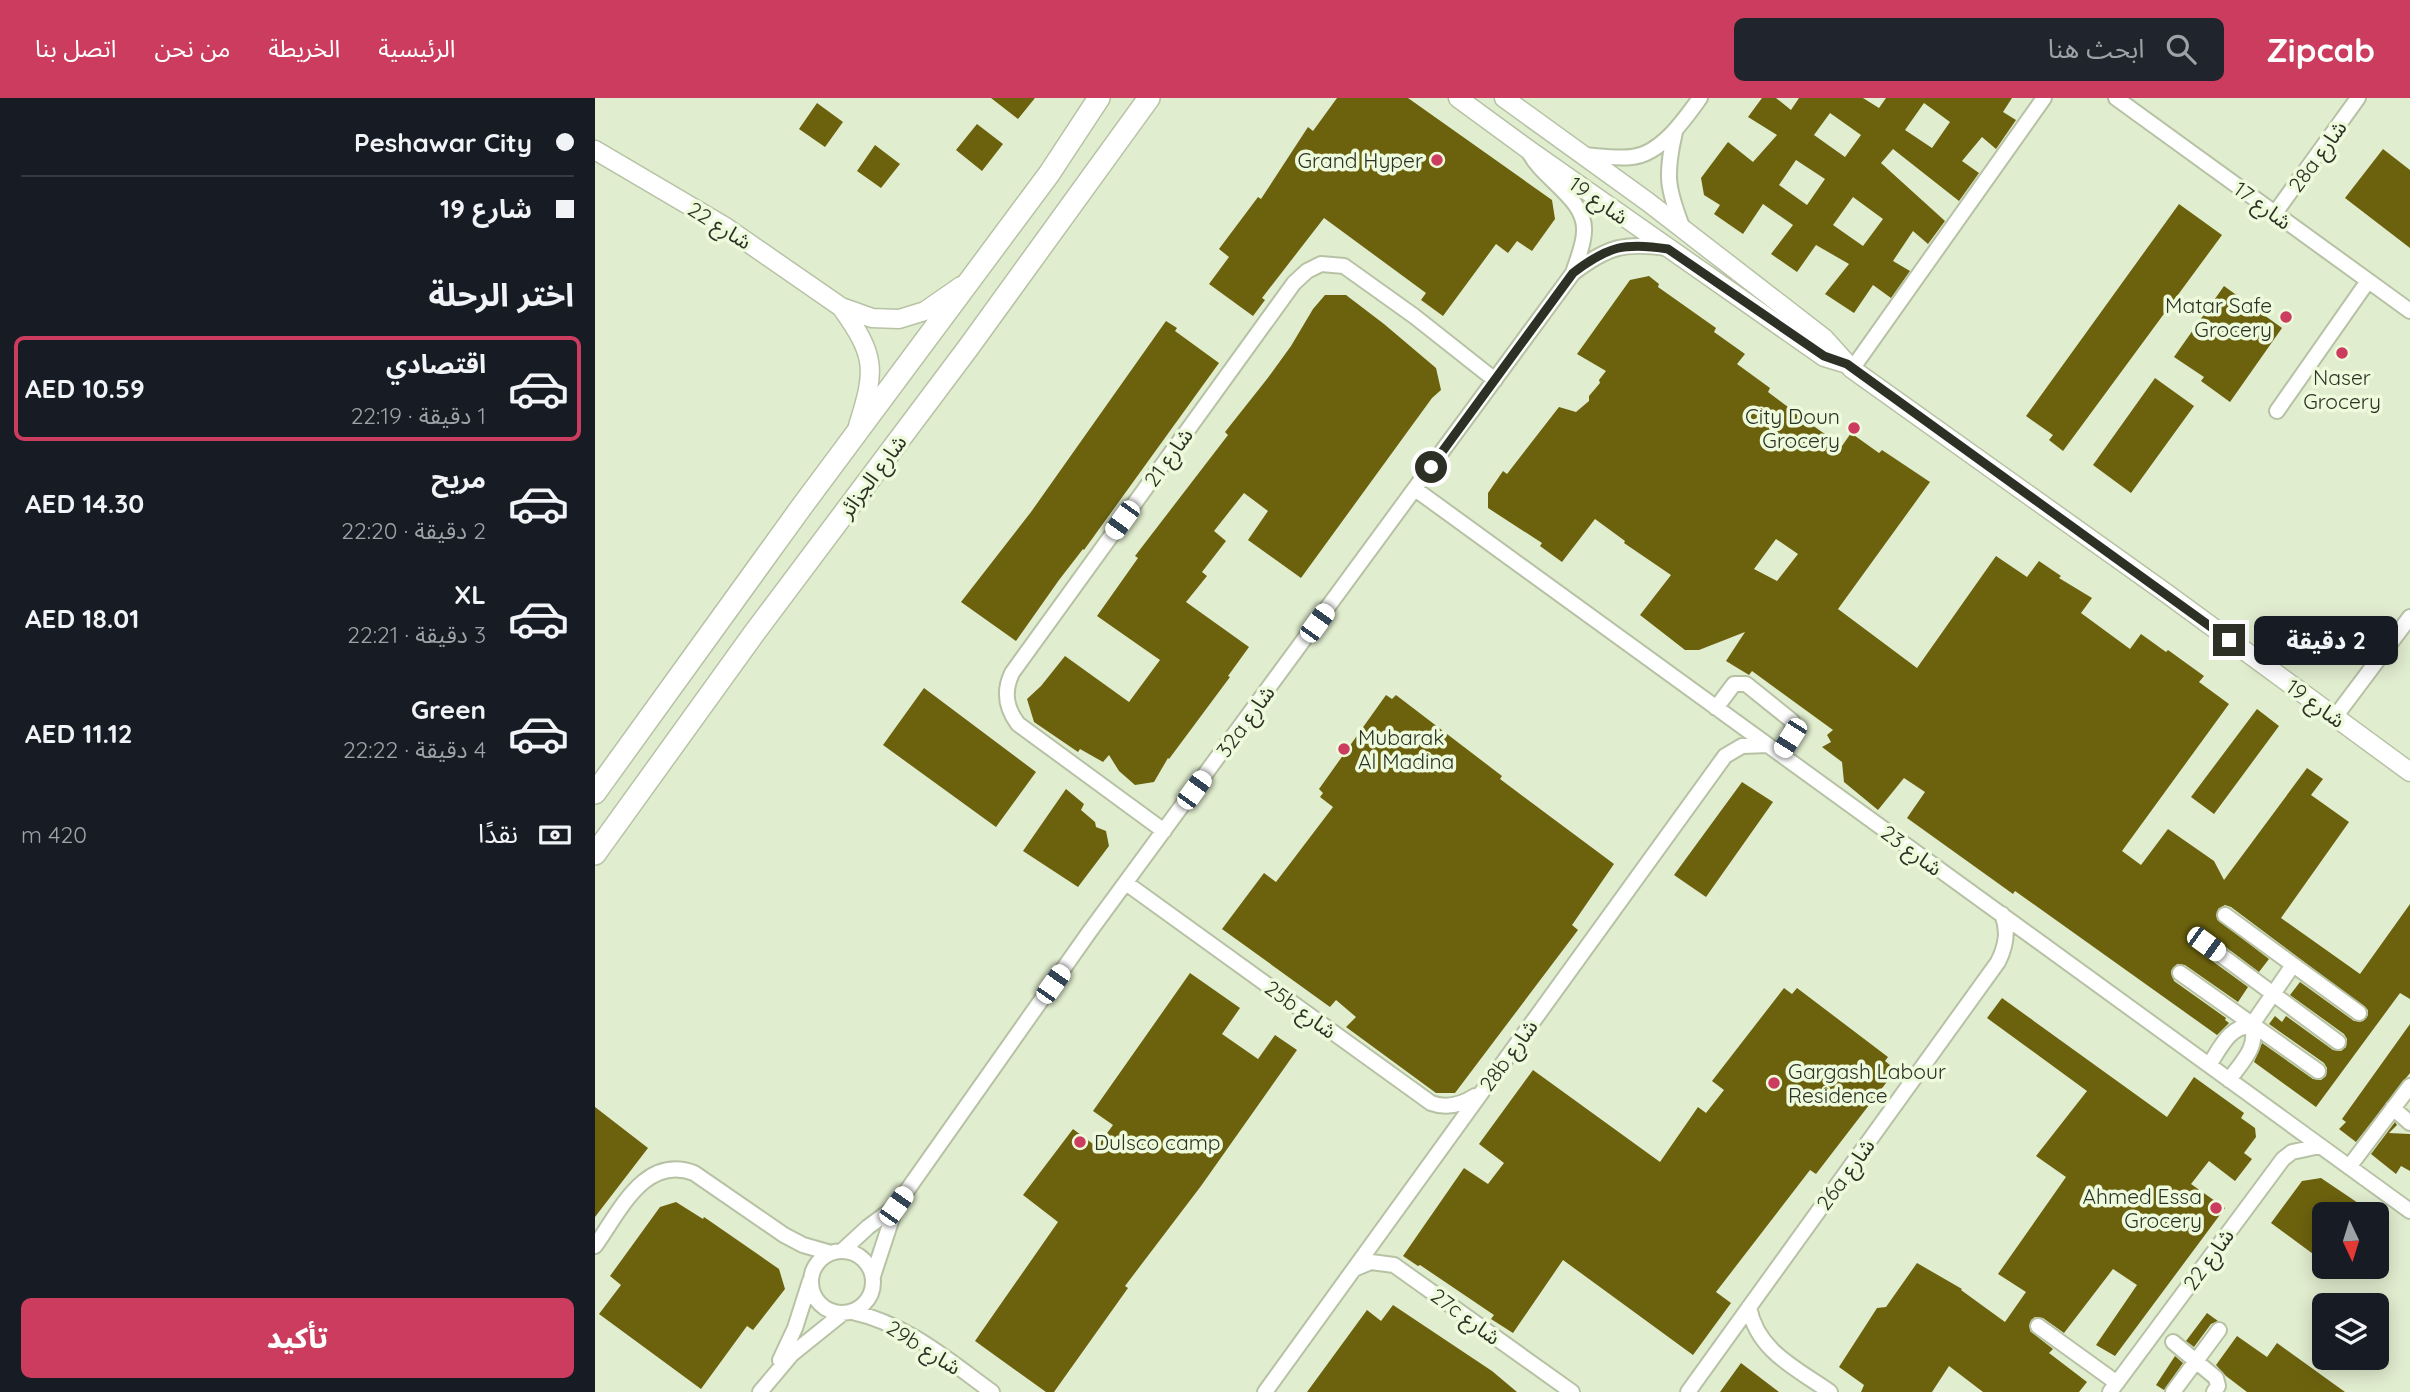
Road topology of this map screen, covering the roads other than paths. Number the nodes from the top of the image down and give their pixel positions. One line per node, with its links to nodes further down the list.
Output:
1 (1099, 98): 17 (main road, شارع الجزائر)
2 (1149, 98): 33 (main road, شارع الجزائر)
3 (1458, 98): 11 (street, شارع 19)
4 (1504, 98): 12 (street, شارع 19)
5 (1700, 98): 9 (street)
6 (2044, 98): 21 (street)
7 (2116, 98): 13 (street, شارع 17)
8 (2358, 98): 13 (street, 28a شارع)
9 (1675, 132): 12 (street); 14 (street)
10 (595, 150): 19 (street, شارع 22)
11 (1528, 150): 15 (street, شارع 19); 16 (street, 32a شارع)
12 (1581, 154): 14 (street, شارع 19)
13 (2275, 213): 18 (street, شارع 17)
14 (1684, 231): 21 (street, شارع 19)
15 (1668, 249): 16 (street, 32a شارع); 21 (street, شارع 19)
16 (1573, 273): 22 (street, 32a شارع)
17 (972, 277): 19 (street, شارع 22); 24 (main road, شارع الجزائر)
18 (2368, 281): 20 (street, شارع 17); 23 (street)
19 (841, 306): 24 (street, شارع 22)
20 (2410, 311)
21 (1850, 366): 28 (street, شارع 19)
22 (1495, 380): 25 (street, 32a شارع); 32 (street, شارع 21)
23 (2277, 411)
24 (854, 437): 31 (main road, شارع الجزائر)
25 (1415, 489): 27 (street, شارع 23); 32 (street, 32a شارع)
26 (2410, 617): 28 (street)
27 (1716, 708): 29 (street, شارع 23); 29 (street)
28 (2335, 718): 30 (street, شارع 19)
29 (1774, 750): 35 (street, شارع 23); 48 (street, 28b شارع)
30 (2410, 772)
31 (595, 793)
32 (1164, 831): 34 (street, 32a شارع)
33 (595, 854)
34 (1126, 883): 48 (street, 25b شارع); 53 (street, 32a شارع)
35 (2001, 914): 44 (street, شارع 23); 60 (street, 26a شارع)
36 (2225, 915): 38 (street)
37 (2206, 944): 40 (street)
38 (2293, 965): 40 (street); 41 (street)
39 (2180, 972): 42 (street)
40 (2273, 994): 42 (street); 43 (street)
41 (2359, 1013)
42 (2252, 1025): 44 (street); 45 (street); 46 (street)
43 (2338, 1042)
44 (2209, 1066): 46 (street, شارع 23)
45 (2318, 1070)
46 (2229, 1080): 51 (street, شارع 23)
47 (2410, 1086): 49 (street)
48 (1482, 1091): 57 (street, 28b شارع)
49 (2393, 1108): 50 (street); 52 (street)
50 (2410, 1123)
51 (2320, 1146): 52 (street, شارع 23); 67 (street, شارع 22)
52 (2349, 1167): 54 (street, شارع 23)
53 (896, 1206): 56 (street, 32a شارع); 58 (street, 32a شارع)
54 (2410, 1210)
55 (595, 1247): 56 (street)
56 (837, 1252): 58 (street); 59 (street)
57 (1354, 1269): 70 (street, 28b شارع); 71 (street, 27c شارع)
58 (873, 1276): 61 (street)
59 (810, 1279): 61 (street); 66 (street)
60 (1749, 1307): 72 (street, 26a شارع); 73 (street)
61 (848, 1313): 66 (street); 69 (street, 29b شارع)
62 (2038, 1326): 67 (street)
63 (2219, 1329): 65 (street)
64 (2173, 1342): 65 (street)
65 (2196, 1361): 74 (street); 75 (street)
66 (775, 1371): 68 (street)
67 (2113, 1387)
68 (760, 1392)
69 (992, 1392)
70 (1265, 1392)
71 (1572, 1392)
72 (1688, 1392)
73 (1830, 1392)
74 (2173, 1392)
75 (2214, 1392)

